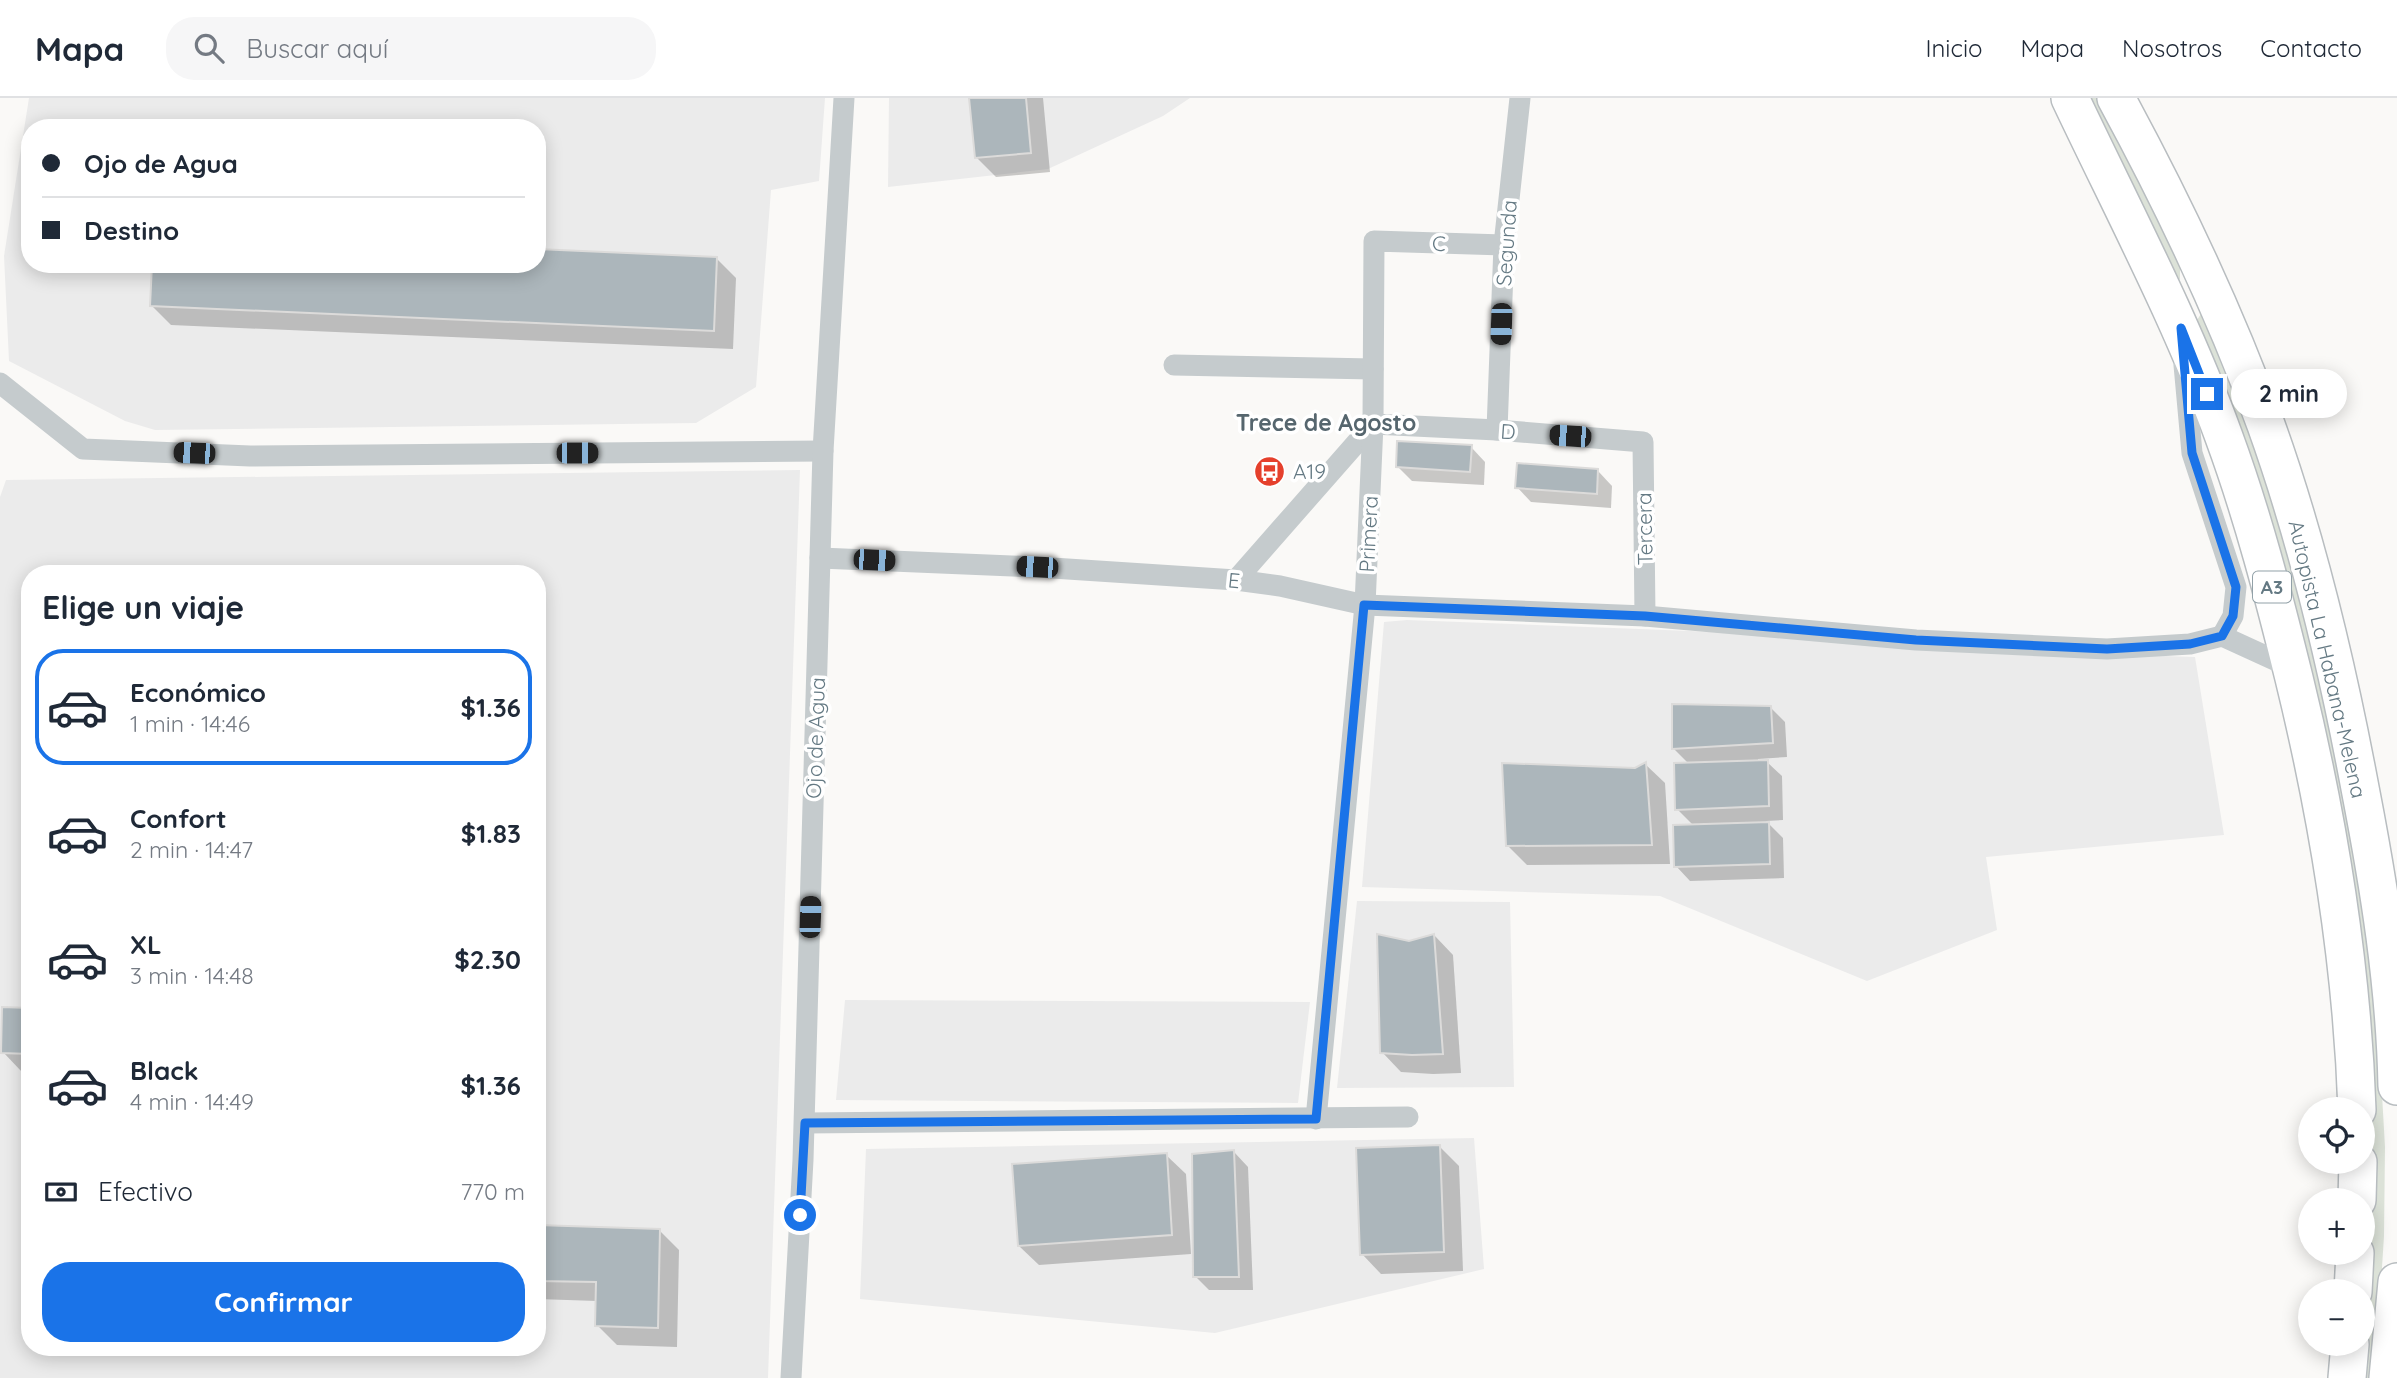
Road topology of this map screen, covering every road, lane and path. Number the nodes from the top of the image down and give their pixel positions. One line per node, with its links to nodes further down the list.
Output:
1 (844, 98): 14 (street, Ojo de Agua)
2 (1520, 98): 6 (street, Segunda)
3 (2070, 98): 7 (highway, A3)
4 (2116, 98): 21 (highway, Autopista La Habana-Melena / A3)
5 (1374, 241): 6 (street, C); 9 (street, Primera)
6 (1504, 245): 12 (street, Segunda)
7 (2181, 328): 19 (street); 20 (highway, A3)
8 (1174, 366): 9 (street)
9 (1373, 369): 11 (street, Primera)
10 (0, 383): 14 (street)
11 (1373, 424): 12 (street, D); 16 (street); 17 (street, Primera)
12 (1496, 430): 13 (street, D)
13 (1643, 442): 18 (street, Tercera)
14 (823, 451): 15 (street, Ojo de Agua)
15 (820, 558): 16 (street, E); 25 (street, Ojo de Agua)
16 (1236, 580): 17 (street, E)
17 (1364, 605): 18 (street, E); 24 (street, Primera)
18 (1645, 616): 19 (street, E)
19 (2222, 636): 20 (street)
20 (2291, 668): 22 (highway, A3)
21 (2397, 1086)
22 (2357, 1097)
23 (1408, 1117): 24 (street)
24 (1316, 1119): 25 (street)
25 (805, 1123): 28 (street, Ojo de Agua)
26 (2397, 1282): 30 (highway)
27 (2349, 1356): 29 (highway)
28 (791, 1378)
29 (2347, 1378)
30 (2388, 1378)

